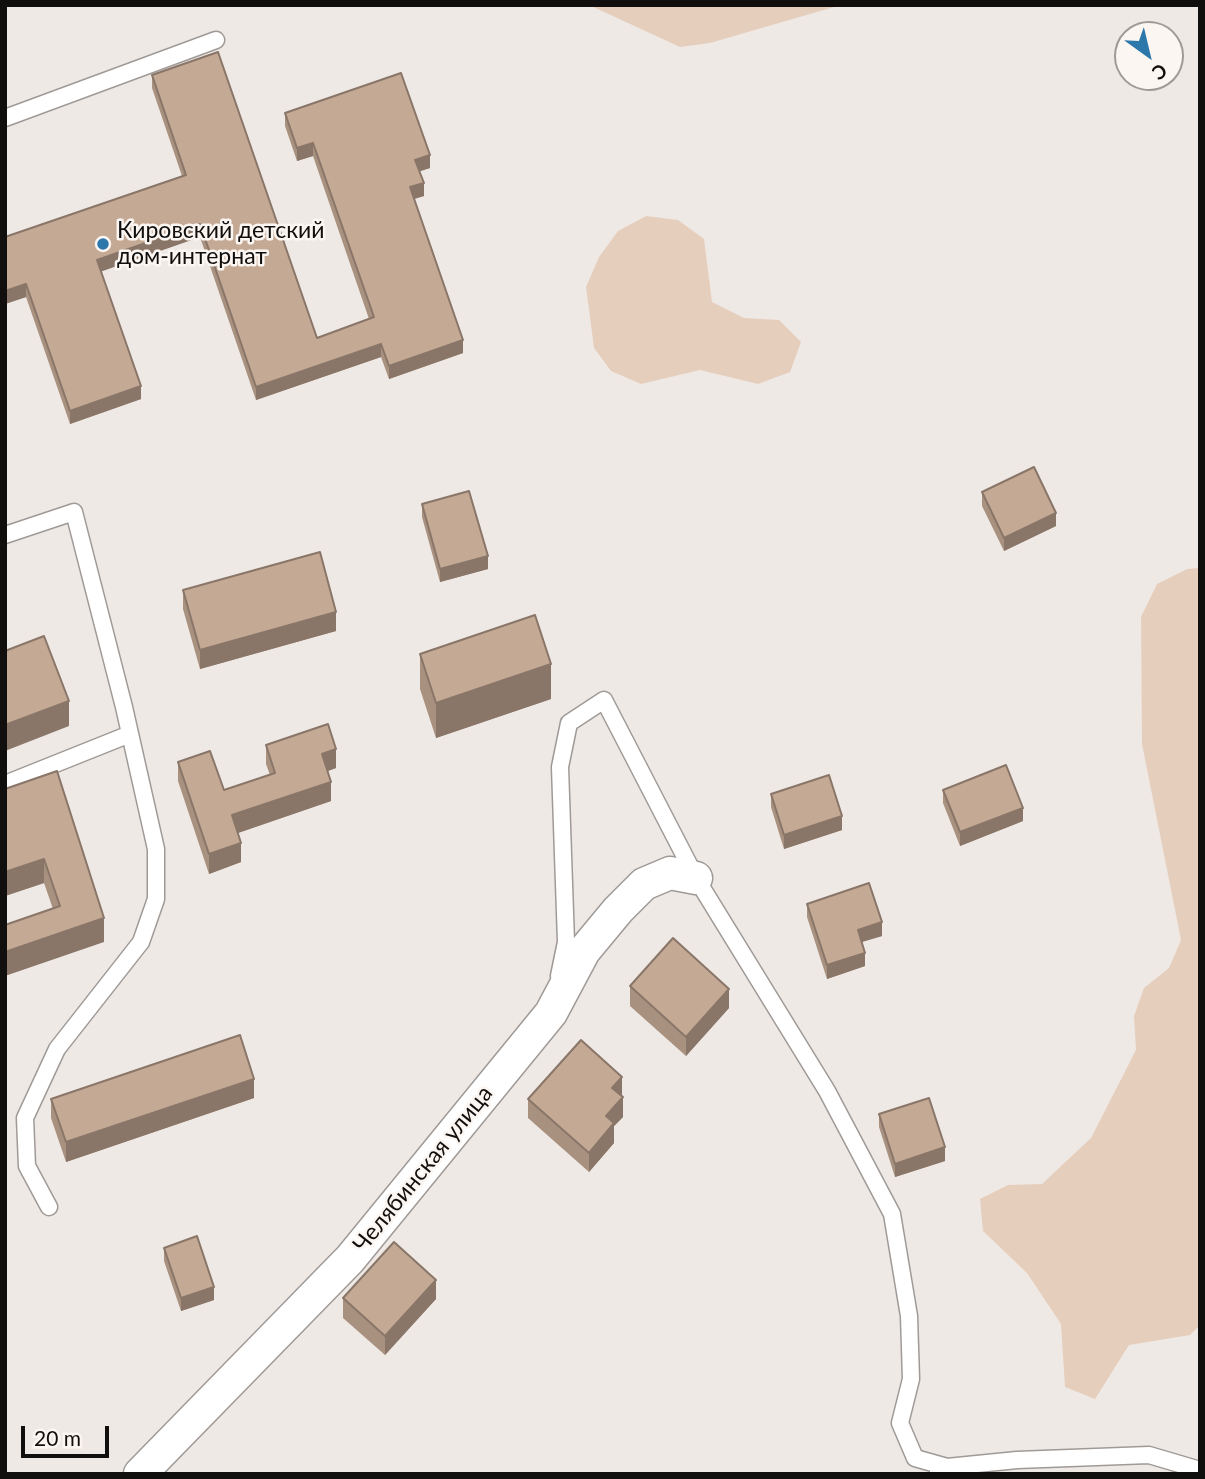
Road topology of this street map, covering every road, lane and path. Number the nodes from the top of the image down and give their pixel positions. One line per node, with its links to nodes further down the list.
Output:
1 (216, 40): 2 (lane)
2 (5, 118)
3 (5, 535): 4 (lane)
4 (130, 734): 5 (lane); 8 (lane)
5 (5, 784)
6 (696, 878): 7 (street, Челябинская улица); 7 (lane); 10 (lane)
7 (551, 1013): 12 (street, Челябинская улица)
8 (49, 1207)
9 (999, 1468): 10 (lane); 11 (lane)
10 (940, 1470)
11 (1200, 1470)
12 (140, 1474)

